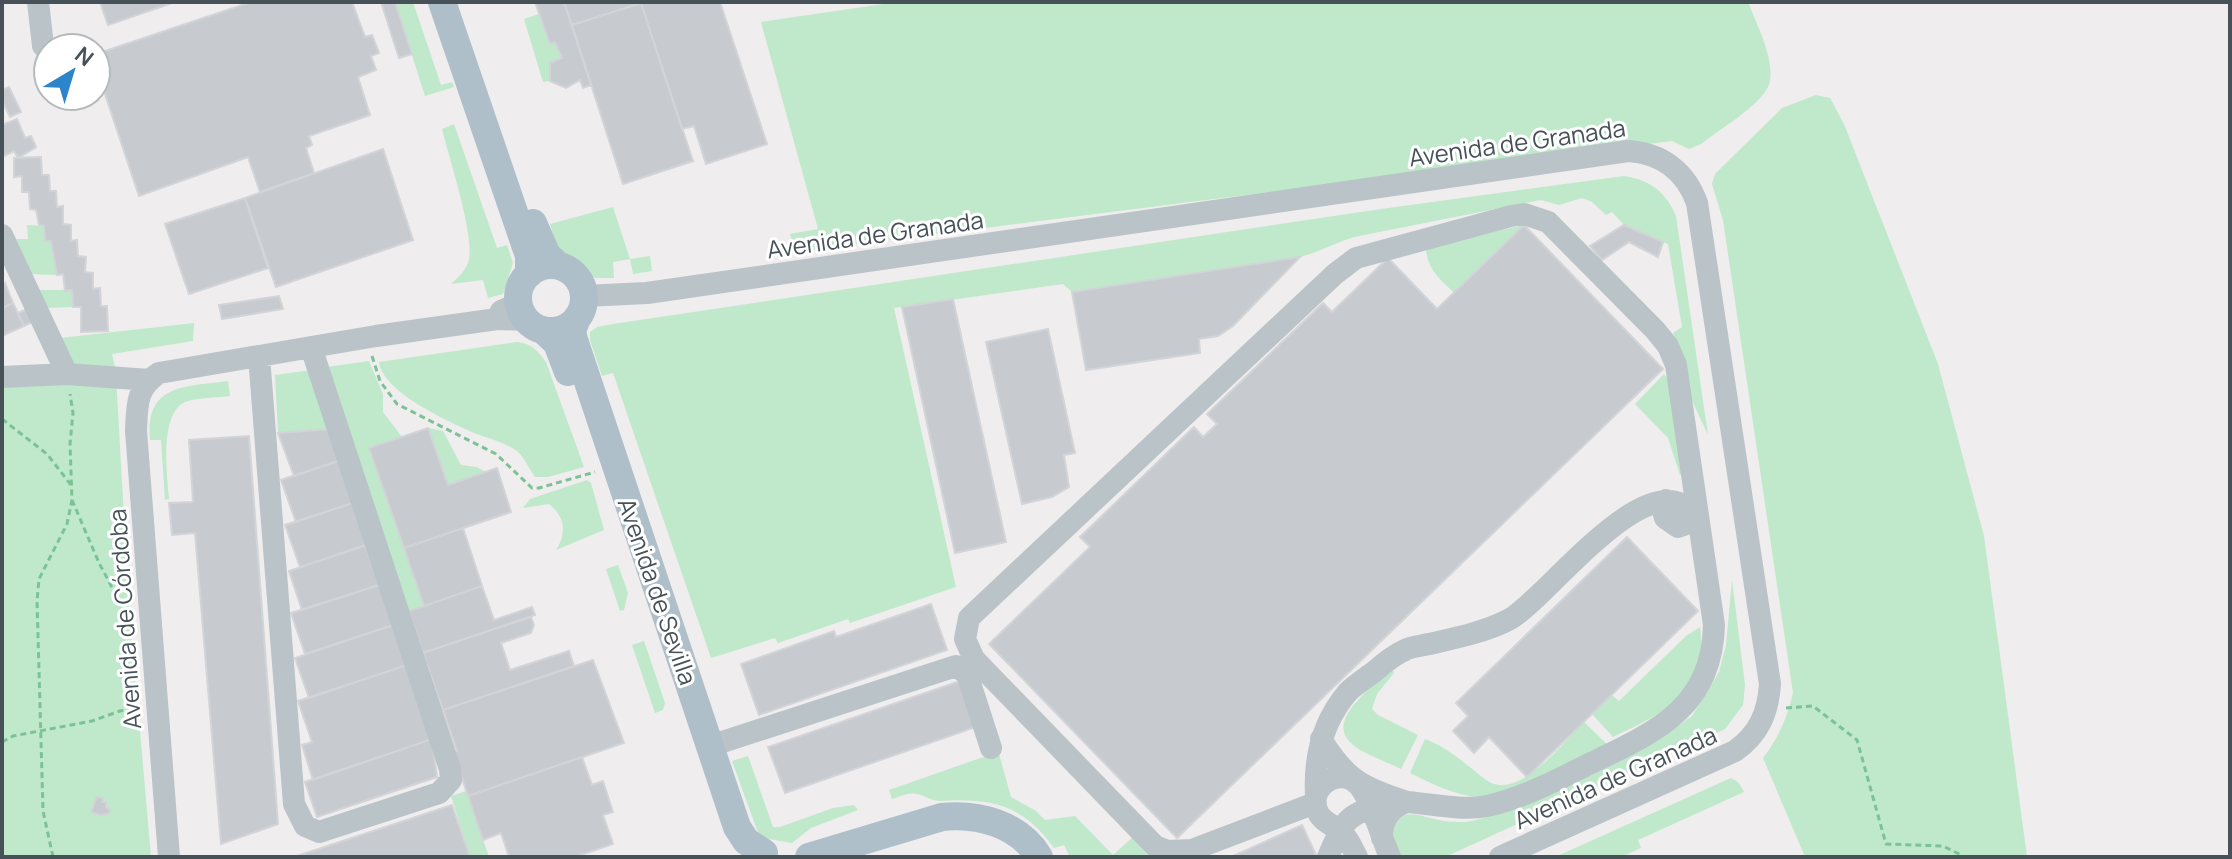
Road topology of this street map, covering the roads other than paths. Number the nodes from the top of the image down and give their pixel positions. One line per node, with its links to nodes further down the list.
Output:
1 (38, 2): 4 (street)
2 (442, 2): 7 (main road)
3 (458, 2): 6 (main road)
4 (41, 32)
5 (2, 235): 12 (street)
6 (559, 266): 7 (main road); 8 (main road)
7 (529, 274): 9 (main road)
8 (581, 308): 9 (main road); 17 (main road, Avenida de Sevilla); 34 (street, Avenida de Granada)
9 (521, 318): 10 (street); 27 (main road, Avenida de Sevilla)
10 (311, 347): 11 (street); 11 (street)
11 (259, 356): 14 (street)
12 (67, 374): 13 (street); 14 (street)
13 (2, 377)
14 (149, 380): 26 (street, Avenida de Córdoba)
15 (1697, 516): 16 (street); 20 (street); 21 (street)
16 (1321, 739): 19 (street); 20 (street)
17 (710, 746): 18 (street); 25 (main road, Avenida de Sevilla)
18 (991, 748)
19 (1354, 781): 20 (street); 21 (street); 22 (street)
20 (1316, 799): 23 (street)
21 (1407, 802): 22 (street); 24 (street)
22 (1369, 808): 23 (street); 24 (street)
23 (1339, 830): 32 (street); 33 (street)
24 (1386, 847)
25 (772, 856)
26 (169, 857)
27 (734, 857)
28 (809, 857): 31 (main road)
29 (874, 857): 30 (main road)
30 (1023, 857)
31 (1039, 857)
32 (1328, 857)
33 (1357, 857)
34 (1500, 857)

